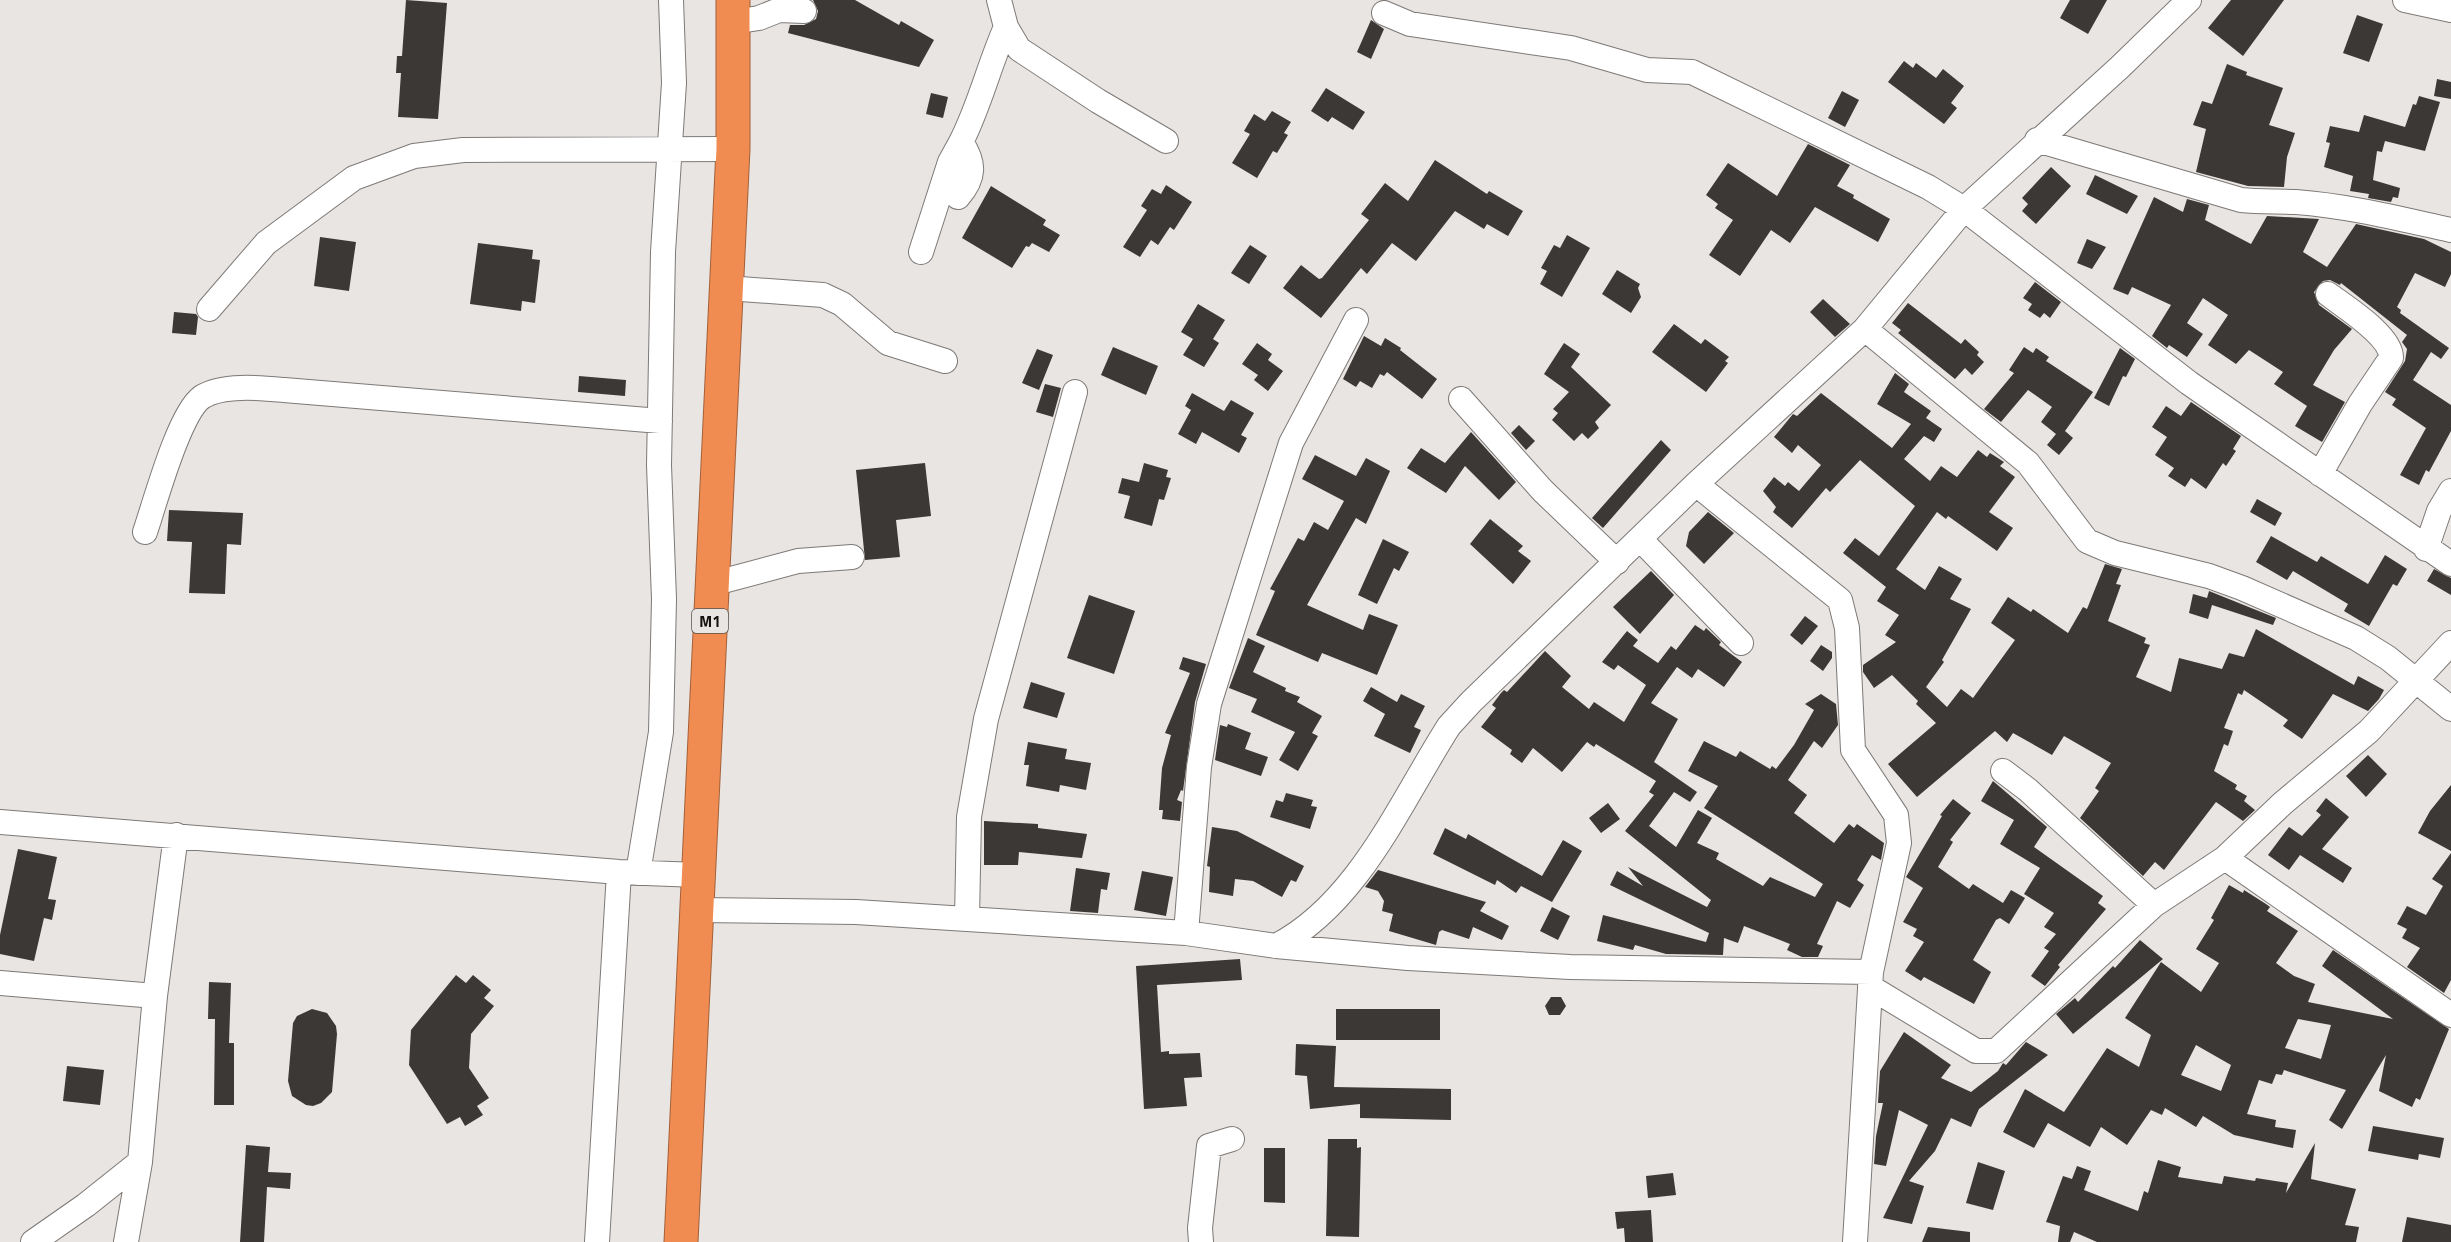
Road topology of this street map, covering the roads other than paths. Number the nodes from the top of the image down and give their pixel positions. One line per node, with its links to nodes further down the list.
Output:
1 (671, 0): 14 (street)
2 (999, 0): 9 (street)
3 (2189, 0): 10 (street)
4 (2405, 0): 5 (street)
5 (2451, 10)
6 (733, 11): 7 (street); 13 (highway, M1)
7 (804, 11)
8 (1384, 13): 16 (street)
9 (1006, 27): 11 (street); 12 (street)
10 (2037, 140): 16 (street); 17 (street)
11 (1166, 141)
12 (961, 142): 15 (street); 18 (street)
13 (733, 149): 14 (street); 19 (highway, M1)
14 (669, 150): 21 (street); 27 (street)
15 (958, 197)
16 (1964, 208): 23 (street); 28 (street)
17 (2451, 230)
18 (921, 252)
19 (727, 288): 24 (street); 37 (highway, M1)
20 (2328, 294): 28 (street)
21 (209, 309)
22 (1356, 320): 51 (street)
23 (1865, 329): 29 (street); 40 (street)
24 (945, 361)
25 (1075, 392): 50 (street)
26 (1461, 399): 35 (street)
27 (660, 421): 31 (street); 46 (street)
28 (2320, 474): 33 (street)
29 (1696, 484): 32 (street); 53 (street)
30 (2451, 491): 33 (street)
31 (145, 532)
32 (1640, 539): 35 (street); 38 (street)
33 (2426, 549): 36 (street)
34 (852, 556): 37 (street)
35 (1617, 562): 52 (street)
36 (2451, 564)
37 (712, 584): 47 (highway, M1)
38 (1741, 643)
39 (2451, 643): 40 (street)
40 (2417, 680): 41 (street); 45 (street)
41 (2451, 709)
42 (2002, 771): 48 (street)
43 (0, 822): 44 (street)
44 (176, 835): 46 (street); 55 (street)
45 (2224, 858): 48 (street); 56 (street)
46 (628, 872): 47 (street); 61 (street)
47 (698, 875): 49 (highway, M1)
48 (2154, 905): 53 (street)
49 (697, 910): 50 (street); 62 (highway, M1)
50 (967, 919): 51 (street)
51 (1186, 933): 52 (street)
52 (1276, 946): 53 (street)
53 (1870, 980): 64 (street)
54 (0, 983): 55 (street)
55 (155, 996): 58 (street)
56 (2451, 1015)
57 (1232, 1139): 63 (street)
58 (140, 1162): 59 (street); 60 (street)
59 (33, 1242)
60 (126, 1242)
61 (597, 1242)
62 (681, 1242)
63 (1201, 1242)
64 (1855, 1242)

